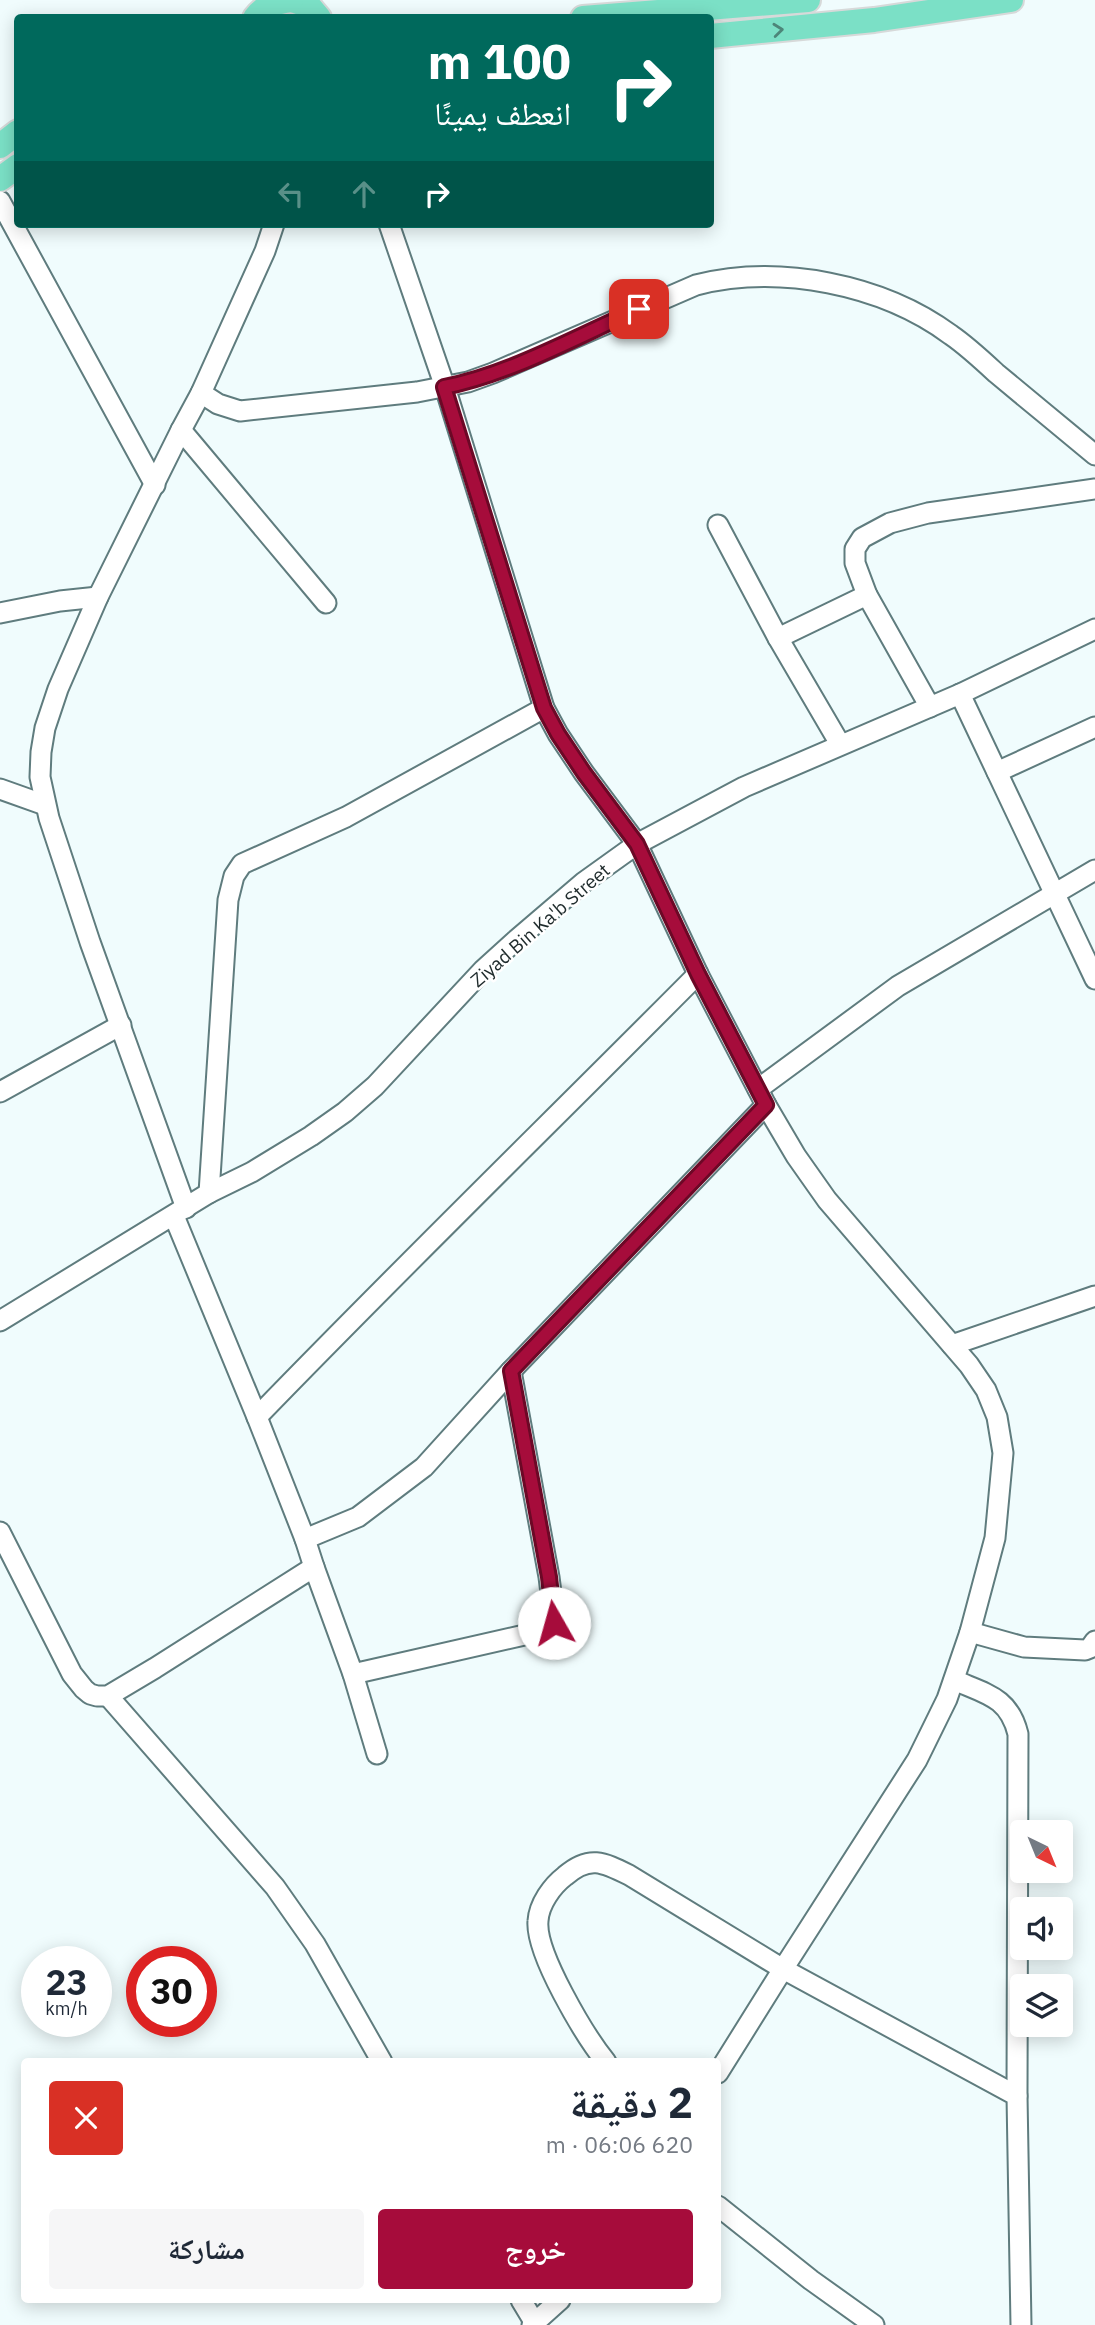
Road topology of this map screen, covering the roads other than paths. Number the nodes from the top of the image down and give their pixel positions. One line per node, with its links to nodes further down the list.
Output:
1 (808, 0): 3 (main road)
2 (1011, 0): 4 (main road, one-way to 2)
3 (633, 14)
4 (714, 36)
5 (14, 135): 6 (main road)
6 (0, 146)
7 (0, 201): 8 (street)
8 (14, 227)
9 (15, 228): 16 (street)
10 (273, 228): 13 (street)
11 (390, 228): 12 (street)
12 (444, 387): 13 (street); 15 (street); 27 (street)
13 (201, 393): 14 (street)
14 (181, 429): 16 (street); 21 (street)
15 (1095, 455)
16 (155, 485): 20 (street)
17 (1095, 489): 19 (street)
18 (718, 525): 24 (street)
19 (867, 595): 24 (street); 26 (street)
20 (98, 597): 22 (street); 32 (street)
21 (326, 603)
22 (0, 613)
23 (1095, 629): 25 (street, Ziyad Bin Ka'b Street)
24 (778, 638): 29 (street)
25 (960, 694): 26 (street, Ziyad Bin Ka'b Street); 30 (street)
26 (930, 707): 29 (street, Ziyad Bin Ka'b Street)
27 (544, 708): 33 (street); 41 (street)
28 (1095, 727): 30 (street)
29 (840, 744): 33 (street, Ziyad Bin Ka'b Street)
30 (997, 772): 35 (street)
31 (0, 789): 32 (street)
32 (45, 805): 38 (street)
33 (637, 844): 36 (street); 41 (street, Ziyad Bin Ka'b Street)
34 (1095, 870): 35 (street)
35 (1053, 893): 37 (street); 40 (street)
36 (698, 974): 40 (street); 47 (street)
37 (1095, 979)
38 (121, 1024): 39 (street); 42 (street)
39 (0, 1092)
40 (762, 1097): 45 (street); 46 (street)
41 (209, 1193): 42 (street, Ziyad Bin Ka'b Street)
42 (180, 1212): 44 (street, Ziyad Bin Ka'b Street); 47 (street)
43 (1095, 1296): 45 (street)
44 (0, 1321)
45 (952, 1345): 51 (street)
46 (511, 1371): 49 (street); 53 (street)
47 (257, 1417): 49 (street)
48 (0, 1532): 55 (street)
49 (305, 1539): 50 (street)
50 (314, 1567): 53 (street); 55 (street)
51 (970, 1632): 52 (street); 54 (street)
52 (1095, 1641)
53 (353, 1675): 56 (street)
54 (954, 1679): 57 (street); 61 (street)
55 (108, 1696): 58 (street)
56 (377, 1754)
57 (783, 1969): 59 (street); 60 (street); 61 (street)
58 (380, 2058)
59 (604, 2058)
60 (721, 2068)
61 (1017, 2096): 67 (street)
62 (721, 2208): 66 (street)
63 (523, 2303): 65 (street)
64 (557, 2303): 65 (street)
65 (534, 2324)
66 (874, 2325)
67 (1021, 2325)

